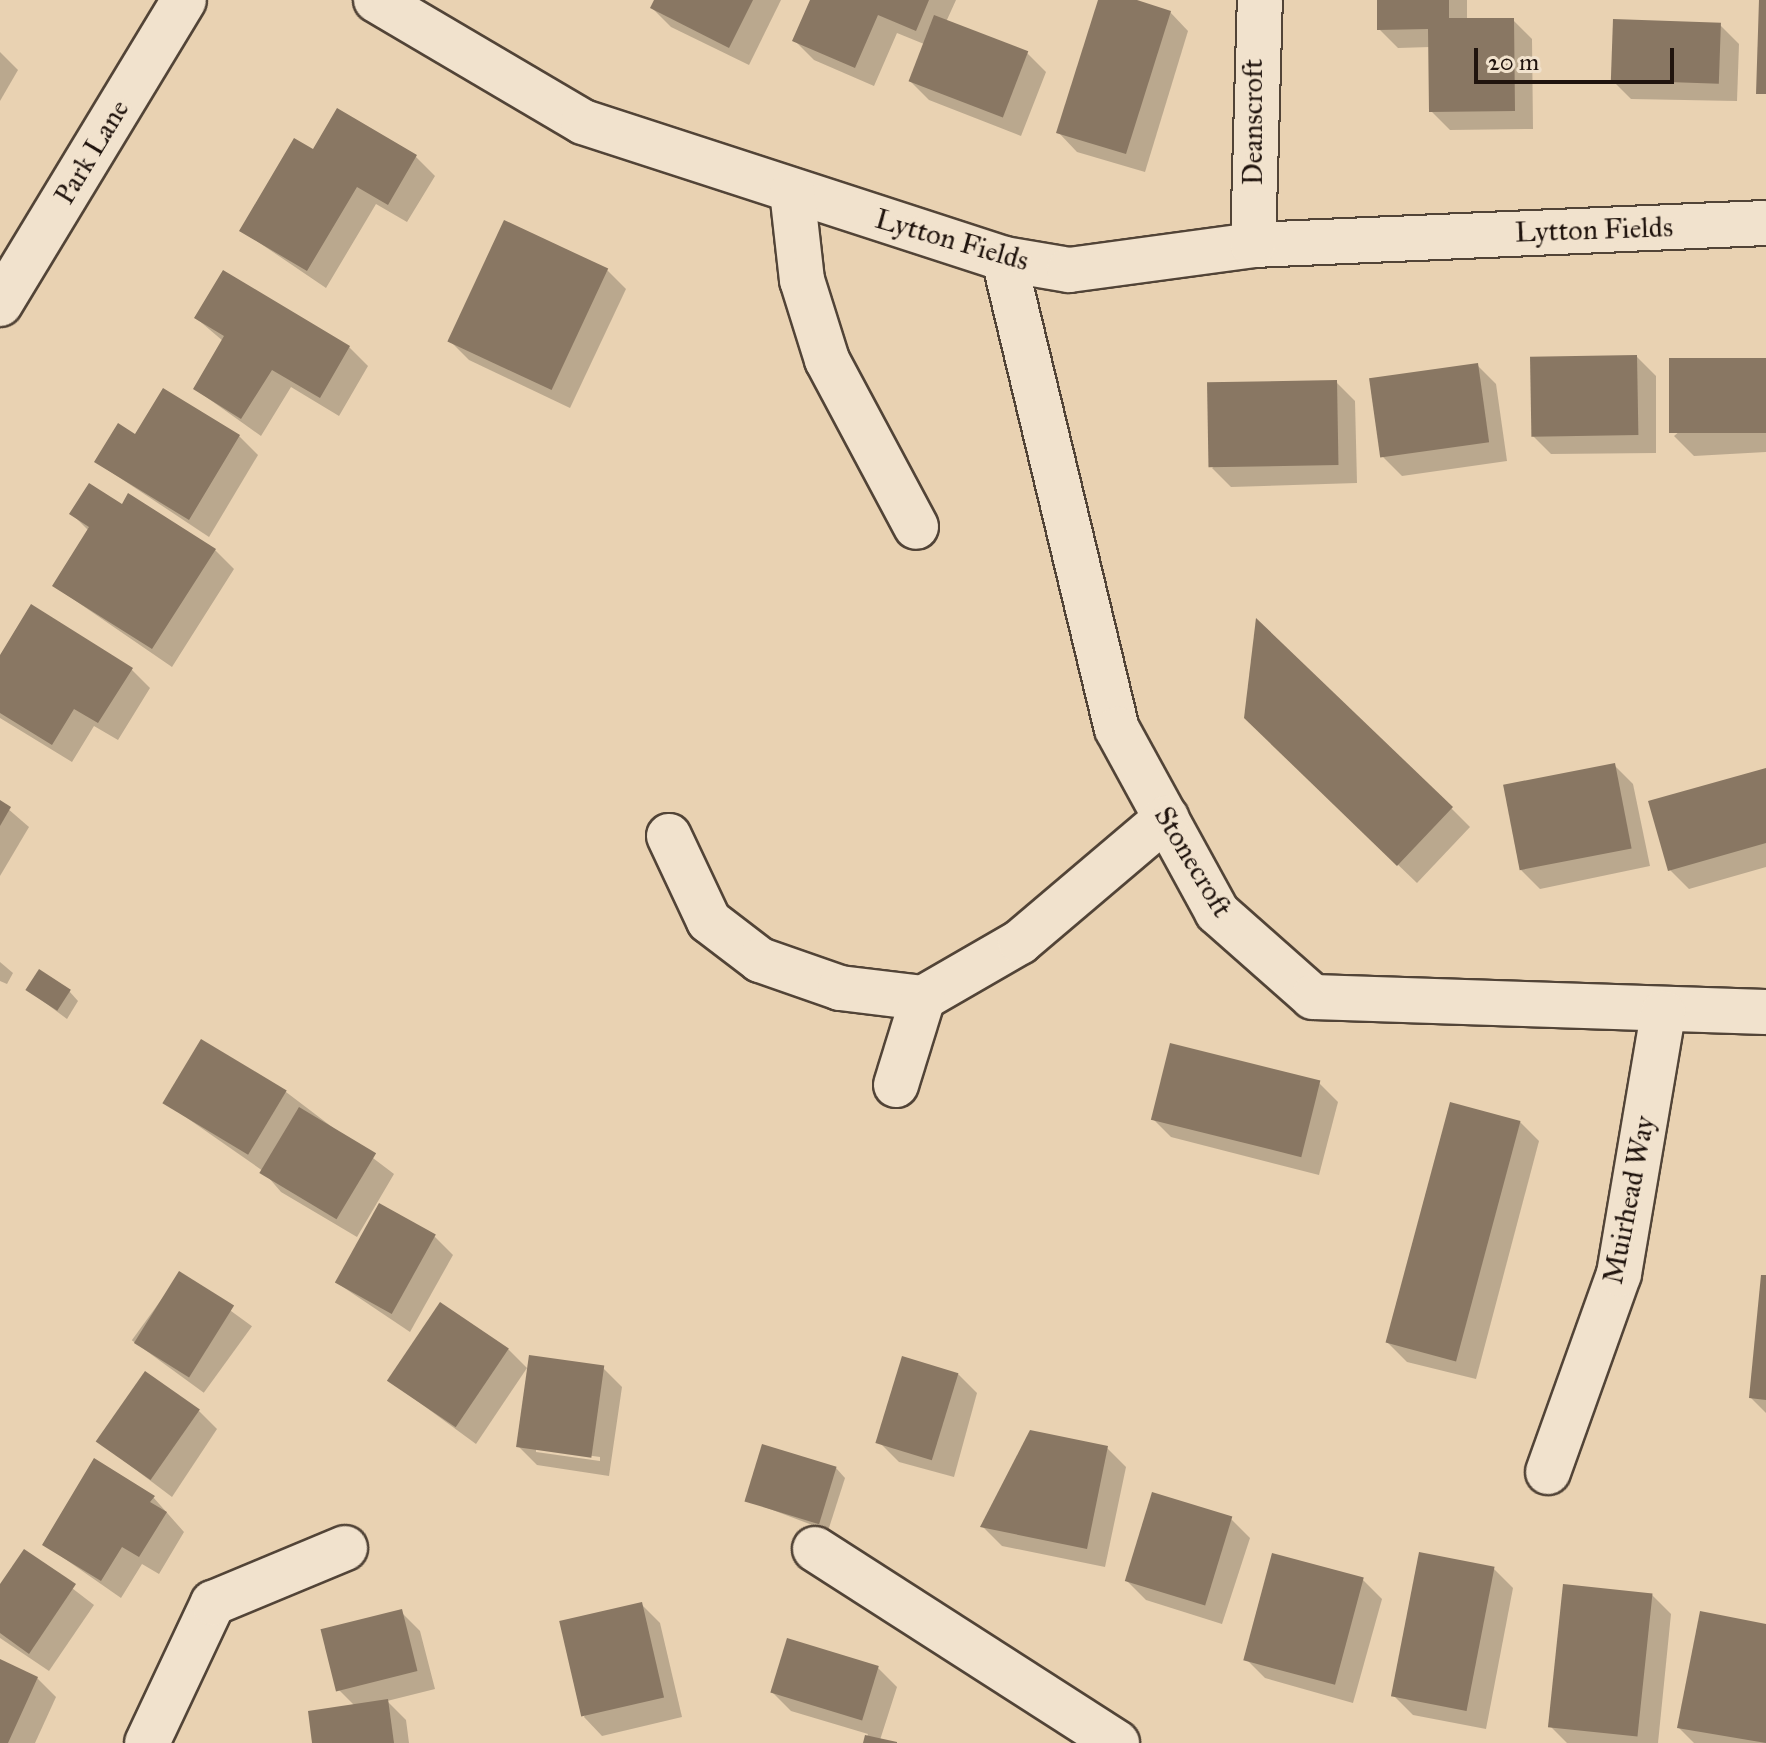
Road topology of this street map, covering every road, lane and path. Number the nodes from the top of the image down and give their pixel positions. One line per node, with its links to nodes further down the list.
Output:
1 (184, 0): 8 (street, Park Lane)
2 (376, 0): 4 (street, Lytton Fields)
3 (1260, 0): 6 (street, Deanscroft)
4 (792, 191): 7 (street, Lytton Fields); 9 (street)
5 (1766, 223): 6 (street, Lytton Fields)
6 (1253, 245): 7 (street, Lytton Fields)
7 (1004, 259): 10 (street, Stonecroft)
8 (0, 304)
9 (916, 527)
10 (1166, 818): 12 (street); 14 (street, Stonecroft)
11 (669, 836): 12 (street)
12 (923, 998): 15 (street)
13 (1766, 1012): 14 (street, Stonecroft)
14 (1663, 1013): 16 (street, Muirhead Way)
15 (896, 1085)
16 (1548, 1472)
17 (345, 1548): 19 (street)
18 (815, 1549): 20 (street)
19 (147, 1743)
20 (1117, 1743)

